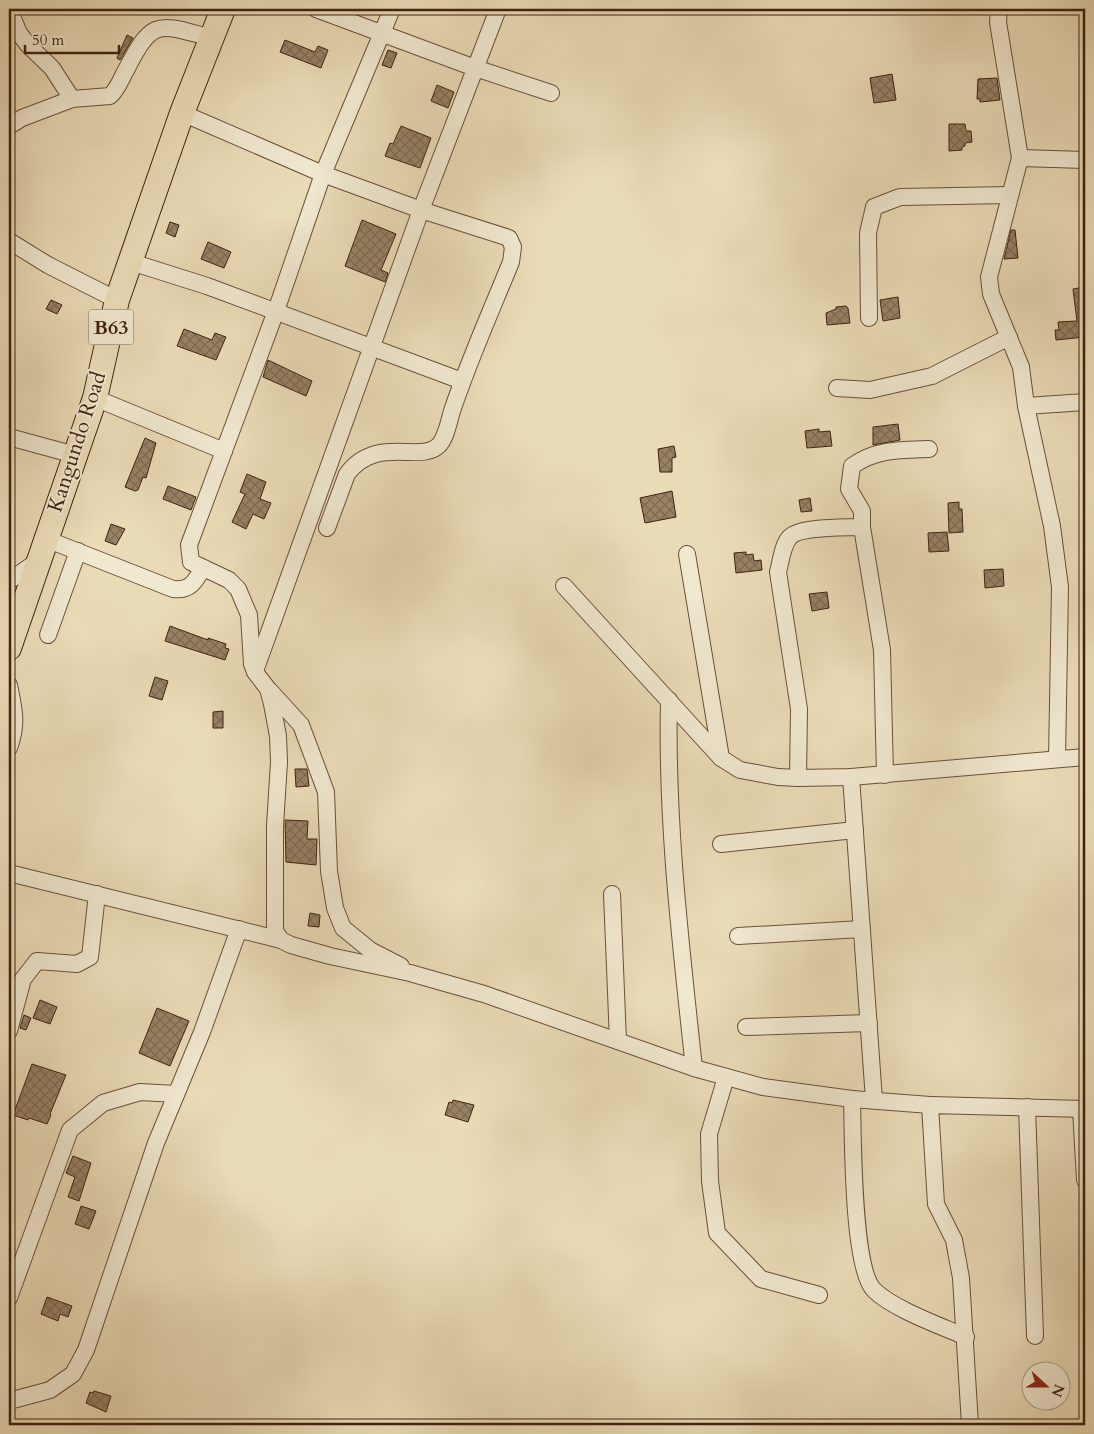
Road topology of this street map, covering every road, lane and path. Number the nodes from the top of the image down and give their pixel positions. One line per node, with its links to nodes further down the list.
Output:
1 (9, 9): 11 (street)
2 (224, 9): 8 (highway, Kangundo Road / B63)
3 (316, 9): 7 (street)
4 (392, 9): 7 (street)
5 (498, 9): 9 (street)
6 (1000, 9): 14 (street)
7 (382, 34): 9 (street); 16 (street)
8 (212, 38): 11 (street); 12 (highway, Kangundo Road / B63)
9 (475, 68): 10 (street); 18 (street)
10 (551, 93)
11 (72, 99): 13 (street)
12 (182, 113): 16 (street); 20 (highway, Kangundo Road / B63)
13 (9, 126)
14 (1020, 158): 15 (street); 17 (street)
15 (1085, 160)
16 (323, 174): 18 (street); 22 (street)
17 (1009, 195): 23 (street); 24 (street)
18 (422, 210): 25 (street); 26 (street)
19 (9, 241): 21 (street)
20 (131, 262): 21 (highway, Kangundo Road / B63); 22 (street)
21 (117, 300): 28 (highway, Kangundo Road / B63)
22 (276, 311): 25 (street); 33 (street)
23 (869, 318)
24 (1008, 337): 27 (street); 30 (street)
25 (372, 349): 26 (street); 35 (street)
26 (462, 380): 36 (street)
27 (837, 388)
28 (95, 398): 33 (street); 34 (highway, Kangundo Road / B63)
29 (1085, 402): 30 (street)
30 (1026, 406): 54 (street)
31 (9, 437): 34 (street)
32 (929, 449): 37 (street)
33 (224, 451): 42 (street)
34 (75, 455): 39 (highway, Kangundo Road / B63)
35 (330, 465): 36 (street); 47 (street)
36 (353, 467): 38 (street)
37 (862, 527): 55 (street); 57 (street)
38 (326, 528)
39 (43, 549): 40 (street); 43 (street); 46 (highway, Kangundo Road / B63)
40 (78, 551): 42 (street); 45 (street)
41 (687, 554): 53 (street)
42 (203, 568): 47 (street)
43 (9, 581)
44 (564, 586): 50 (street)
45 (48, 634)
46 (9, 648)
47 (255, 672): 49 (street)
48 (9, 685): 51 (street)
49 (268, 689): 66 (street); 67 (street)
50 (669, 700): 53 (street); 72 (street)
51 (9, 748)
52 (1085, 757): 54 (street)
53 (721, 758): 57 (street)
54 (1057, 759): 55 (street)
55 (885, 774): 56 (street)
56 (851, 777): 57 (street); 58 (street)
57 (798, 778)
58 (855, 830): 59 (street); 63 (street)
59 (721, 844)
60 (9, 872): 61 (street)
61 (97, 894): 64 (street); 69 (street)
62 (612, 894): 71 (street)
63 (862, 929): 65 (street); 68 (street)
64 (239, 930): 66 (street); 74 (street)
65 (738, 936)
66 (281, 940): 67 (street)
67 (410, 973): 71 (street)
68 (869, 1023): 70 (street); 76 (street)
69 (10, 1026)
70 (746, 1027)
71 (618, 1042): 72 (street)
72 (694, 1068): 73 (street)
73 (726, 1077): 75 (street); 81 (street)
74 (176, 1094): 82 (street); 85 (street)
75 (852, 1099): 76 (street); 84 (street)
76 (874, 1100): 77 (street)
77 (930, 1105): 78 (street); 84 (street)
78 (1027, 1107): 79 (street); 83 (street)
79 (1083, 1109): 80 (street)
80 (1085, 1180)
81 (819, 1295)
82 (9, 1298)
83 (1035, 1336)
84 (966, 1337): 86 (street)
85 (9, 1401)
86 (970, 1425)

